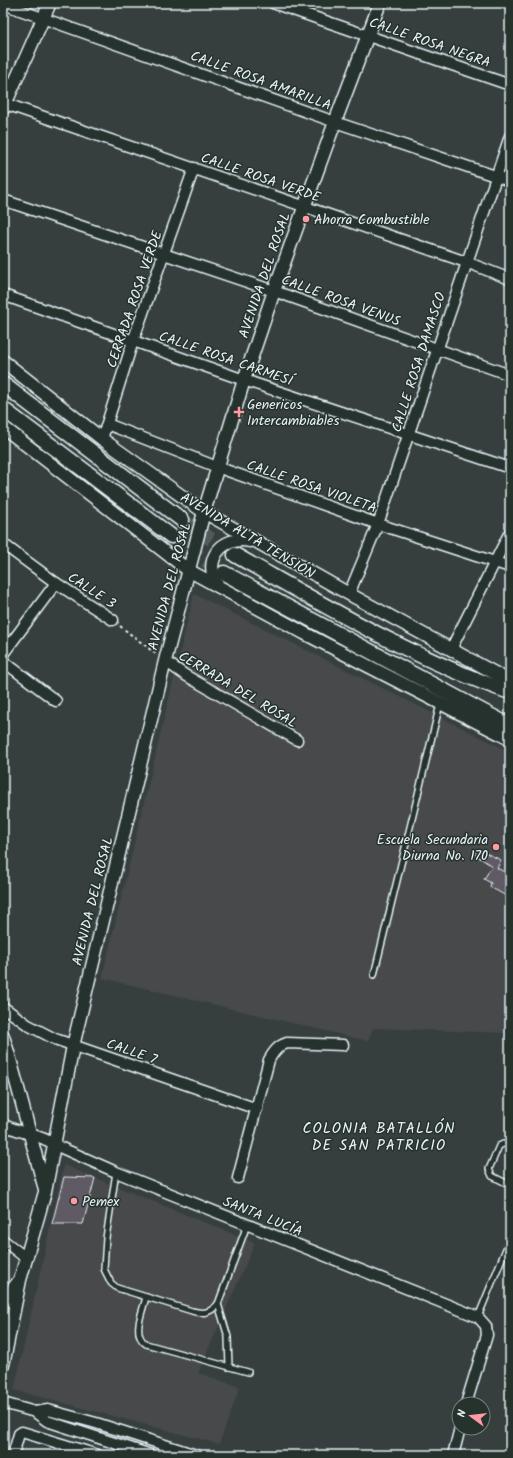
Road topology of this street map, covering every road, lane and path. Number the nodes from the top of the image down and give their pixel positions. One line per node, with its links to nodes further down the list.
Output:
1 (50, 3): 5 (street)
2 (272, 3): 6 (street, CALLE ROSA NEGRA)
3 (380, 3): 6 (street, AVENIDA DEL ROSAL)
4 (3, 4): 5 (street, CALLE ROSA AMARILLA)
5 (44, 18): 8 (street); 9 (street, CALLE ROSA AMARILLA)
6 (368, 36): 7 (street, CALLE ROSA NEGRA); 9 (street, AVENIDA DEL ROSAL)
7 (510, 85)
8 (4, 105): 11 (street, CALLE ROSA VERDE)
9 (335, 122): 12 (street, CALLE ROSA AMARILLA); 15 (street, AVENIDA DEL ROSAL)
10 (510, 136): 12 (street, CALLE ROSA DAMASCO)
11 (194, 168): 15 (street, CALLE ROSA VERDE); 16 (street, CERRADA ROSA VERDE)
12 (496, 177): 13 (street, CALLE ROSA AMARILLA); 17 (street, CALLE ROSA DAMASCO)
13 (510, 181)
14 (3, 200): 16 (street, CALLE ROSA VENUS)
15 (304, 206): 17 (street, CALLE ROSA VERDE); 19 (street, AVENIDA DEL ROSAL)
16 (163, 255): 19 (street, CALLE ROSA VENUS); 21 (street, CERRADA ROSA VERDE)
17 (466, 262): 18 (street, CALLE ROSA VERDE); 22 (street, CALLE ROSA DAMASCO)
18 (510, 279)
19 (274, 291): 22 (street, CALLE ROSA VENUS); 25 (street, AVENIDA DEL ROSAL)
20 (3, 295): 21 (street, CALLE ROSA CARMESÍ)
21 (133, 341): 25 (street, CALLE ROSA CARMESÍ); 28 (street, CERRADA ROSA VERDE)
22 (437, 350): 24 (street, CALLE ROSA VENUS); 30 (street, CALLE ROSA DAMASCO)
23 (3, 361): 31 (street, AVENIDA ALTA TENSIÓN)
24 (510, 375)
25 (244, 380): 30 (street, CALLE ROSA CARMESÍ); 32 (street, AVENIDA DEL ROSAL)
26 (3, 384): 35 (main road, AVENIDA ALTA TENSIÓN)
27 (3, 409): 38 (main road)
28 (107, 424): 31 (street, CERRADA ROSA VERDE); 32 (street, CALLE ROSA VIOLETA)
29 (3, 427): 44 (street)
30 (409, 435): 33 (street, CALLE ROSA CARMESÍ); 36 (street, CALLE ROSA DAMASCO)
31 (102, 439): 34 (street, AVENIDA ALTA TENSIÓN)
32 (217, 468): 34 (street, AVENIDA DEL ROSAL); 36 (street, CALLE ROSA VIOLETA)
33 (510, 468)
34 (204, 512): 39 (street, AVENIDA ALTA TENSIÓN); 44 (street, AVENIDA DEL ROSAL)
35 (182, 520)
36 (378, 524): 42 (street, CALLE ROSA VIOLETA); 48 (street, CALLE ROSA DAMASCO)
37 (510, 532): 42 (street)
38 (171, 536)
39 (255, 542): 47 (street); 48 (street, AVENIDA ALTA TENSIÓN)
40 (3, 544): 46 (street, CALLE 3)
41 (235, 555): 55 (main road, AVENIDA ALTA TENSIÓN)
42 (495, 562): 43 (street, CALLE ROSA VIOLETA); 50 (street)
43 (510, 567)
44 (188, 570): 47 (street); 53 (street, AVENIDA DEL ROSAL)
45 (224, 573): 58 (main road)
46 (56, 583): 49 (street, CALLE 3); 51 (street)
47 (218, 586): 57 (street)
48 (349, 594): 50 (street, AVENIDA ALTA TENSIÓN)
49 (113, 620): 53 (path, CALLE 3)
50 (451, 649): 54 (street, AVENIDA ALTA TENSIÓN)
51 (3, 654)
52 (3, 661): 56 (street)
53 (165, 661): 60 (street, CERRADA DEL ROSAL); 65 (street, AVENIDA DEL ROSAL)
54 (510, 683)
55 (510, 692)
56 (56, 701)
57 (440, 703): 59 (street); 61 (lane)
58 (510, 726)
59 (510, 739)
60 (297, 740)
61 (374, 975)
62 (3, 1007): 65 (street, CALLE 7)
63 (3, 1036): 68 (street)
64 (343, 1045): 66 (street)
65 (73, 1046): 66 (street, CALLE 7); 69 (street, AVENIDA DEL ROSAL)
66 (258, 1108): 72 (street)
67 (3, 1124): 68 (street, SANTA LUCÍA)
68 (29, 1133): 69 (street, SANTA LUCÍA); 74 (street)
69 (55, 1145): 71 (street, SANTA LUCÍA); 74 (street, AVENIDA DEL ROSAL)
70 (510, 1145): 73 (lane)
71 (116, 1172): 75 (street, SANTA LUCÍA); 80 (lane)
72 (238, 1178)
73 (510, 1185)
74 (45, 1192): 78 (street, AVENIDA DEL ROSAL)
75 (247, 1225): 82 (lane); 83 (street, SANTA LUCÍA)
76 (510, 1239): 83 (lane)
77 (3, 1240): 78 (street)
78 (26, 1259): 79 (street, AVENIDA DEL ROSAL)
79 (20, 1280): 81 (street); 84 (street, AVENIDA DEL ROSAL)
80 (146, 1297): 82 (lane); 85 (lane)
81 (3, 1301)
82 (218, 1304): 85 (lane)
83 (478, 1318): 87 (street, SANTA LUCÍA)
84 (4, 1359)
85 (229, 1367): 86 (lane)
86 (248, 1372)
87 (468, 1396)
88 (3, 1403): 89 (street)
89 (35, 1412): 93 (street); 94 (street)
90 (458, 1436): 95 (street)
91 (13, 1455): 92 (street)
92 (97, 1455)
93 (151, 1455)
94 (196, 1455)
95 (453, 1455)

